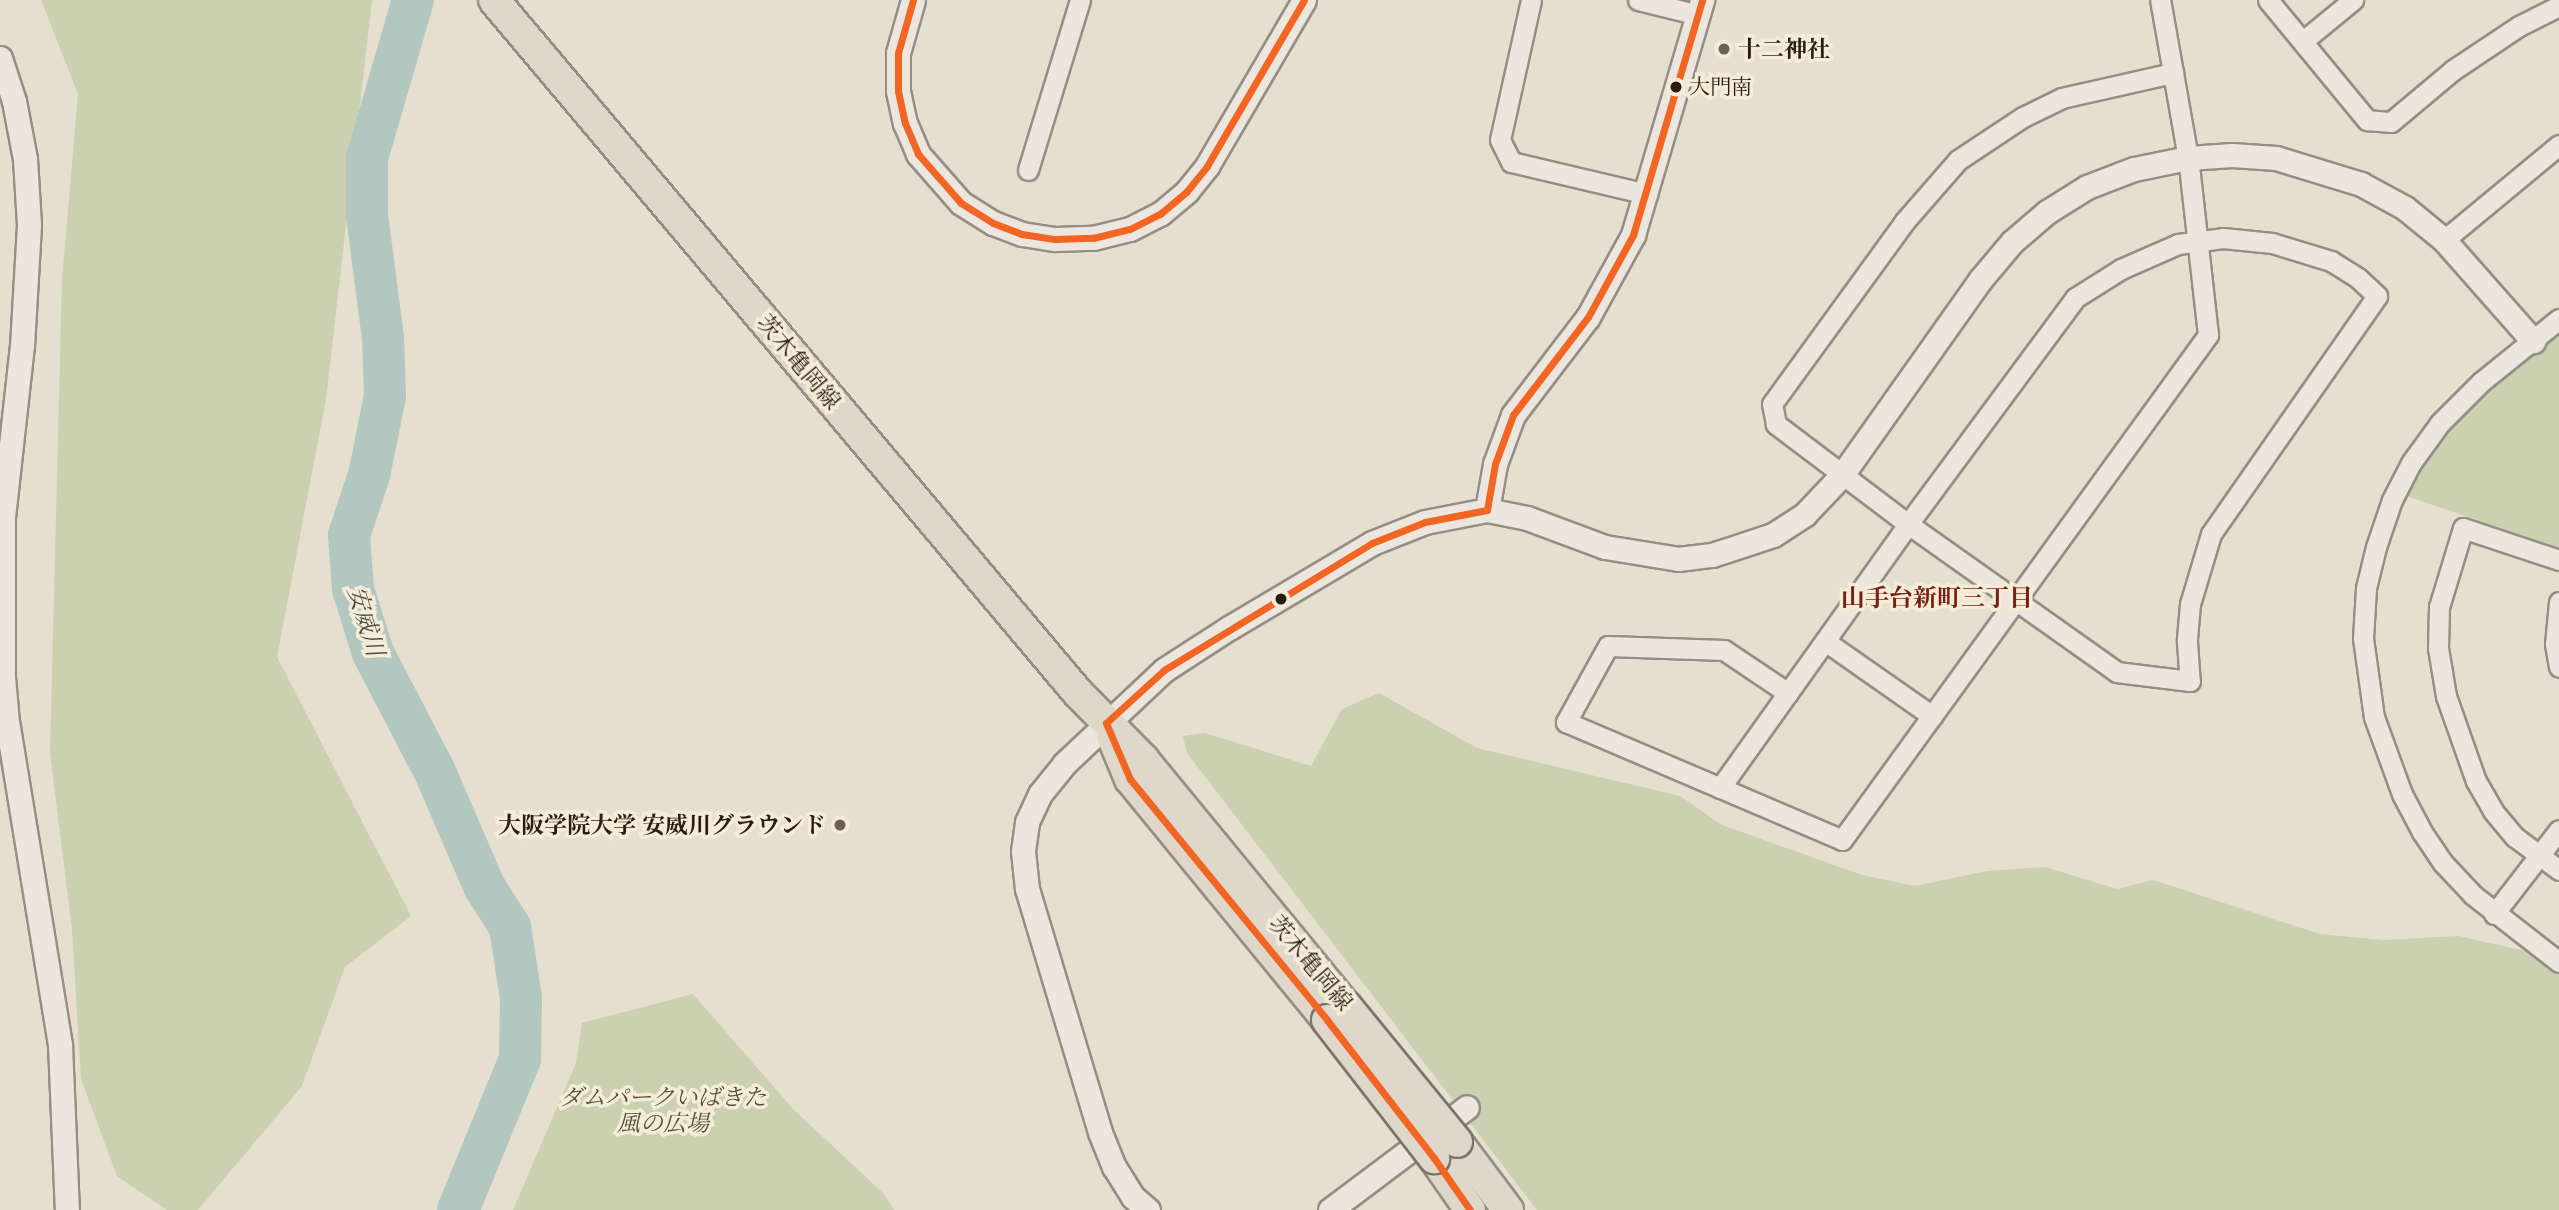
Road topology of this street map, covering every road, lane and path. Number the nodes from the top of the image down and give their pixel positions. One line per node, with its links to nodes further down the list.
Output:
1 (494, 0): 33 (main road, 茨木亀岡線)
2 (913, 0): 4 (street)
3 (1080, 0): 17 (street)
4 (1304, 0)
5 (1531, 0): 18 (street)
6 (1638, 0): 11 (street)
7 (2160, 0): 14 (street)
8 (2268, 0): 12 (street)
9 (2353, 0): 12 (street)
10 (2559, 6): 12 (street)
11 (1701, 7): 18 (street)
12 (2303, 41)
13 (4, 68): 43 (street)
14 (2173, 73): 16 (street); 23 (street)
15 (2559, 145): 19 (street)
16 (2188, 158): 19 (street); 20 (street); 23 (street)
17 (1028, 170)
18 (1647, 194): 24 (street)
19 (2444, 240): 22 (street)
20 (2199, 241): 25 (street); 27 (street); 27 (street)
21 (2559, 319): 22 (street)
22 (2533, 341): 38 (street)
23 (1842, 475): 24 (street); 25 (street)
24 (1487, 510): 33 (street)
25 (1908, 524): 27 (street); 29 (street)
26 (2559, 560): 36 (street)
27 (2015, 600): 32 (street)
28 (2559, 602): 30 (street)
29 (1825, 641): 31 (street); 32 (street)
30 (2559, 667)
31 (1788, 693): 34 (street); 34 (street)
32 (1932, 716): 34 (street)
33 (1106, 723): 41 (main road, 茨木亀岡線, bridge); 42 (street)
34 (1720, 788)
35 (2559, 830): 36 (street)
36 (2540, 856): 37 (street); 38 (street)
37 (2559, 870)
38 (2494, 914): 39 (street)
39 (2559, 962)
40 (1467, 1107): 44 (street)
41 (1446, 1150): 45 (main road, 茨木亀岡線); 46 (main road, 茨木亀岡線)
42 (1140, 1203)
43 (67, 1210)
44 (1330, 1210)
45 (1470, 1210)
46 (1508, 1210)

